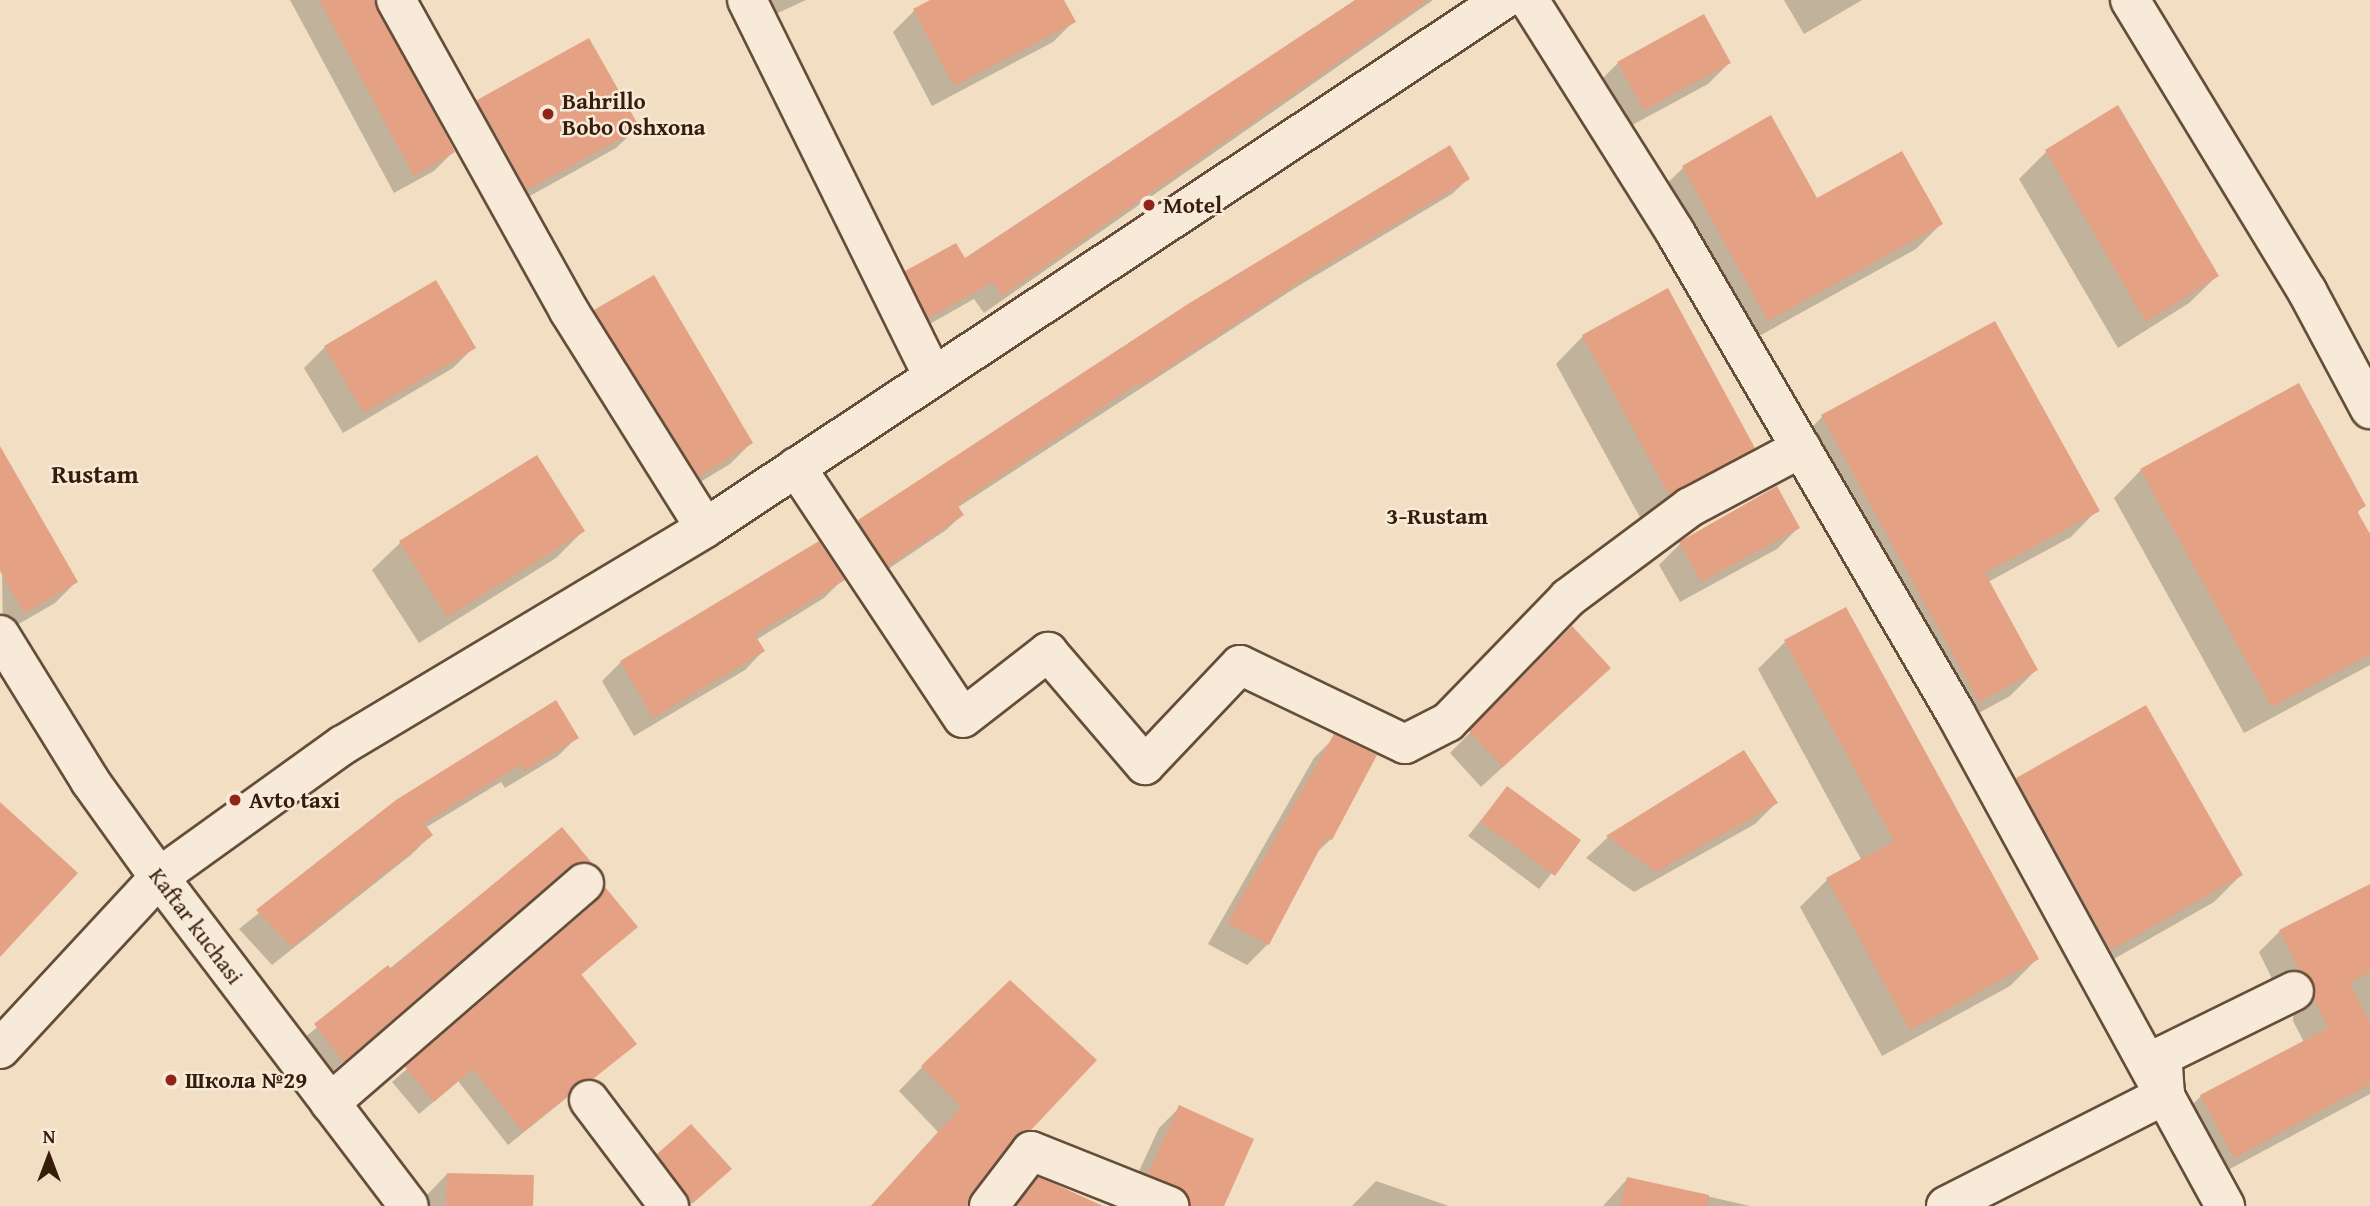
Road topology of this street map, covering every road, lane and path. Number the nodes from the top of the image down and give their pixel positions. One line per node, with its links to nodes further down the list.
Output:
1 (396, 0): 10 (street)
2 (747, 0): 6 (street)
3 (1503, 0): 6 (street)
4 (1529, 0): 8 (street)
5 (2130, 0): 7 (street)
6 (933, 377): 9 (street)
7 (2370, 409)
8 (1801, 447): 9 (street); 16 (street)
9 (796, 467): 10 (street)
10 (705, 528): 12 (street)
11 (0, 635): 12 (street, Kaftar kuchasi)
12 (159, 877): 15 (street); 18 (street, Kaftar kuchasi)
13 (584, 883): 18 (street)
14 (2294, 991): 16 (street)
15 (0, 1049)
16 (2165, 1095): 23 (street); 24 (street)
17 (589, 1100): 20 (street)
18 (330, 1103): 19 (street, Kaftar kuchasi)
19 (409, 1206)
20 (669, 1206)
21 (989, 1206): 22 (street)
22 (1170, 1206)
23 (1947, 1206)
24 (2225, 1206)

